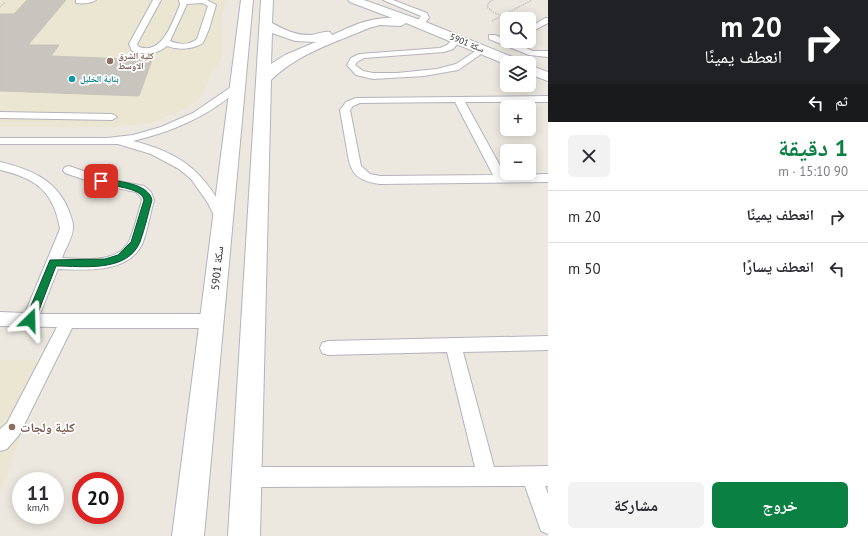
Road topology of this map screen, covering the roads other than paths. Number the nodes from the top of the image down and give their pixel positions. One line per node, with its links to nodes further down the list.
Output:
1 (79, 0): 2 (lane)
2 (92, 0)
3 (157, 0): 16 (lane)
4 (247, 0): 25 (street, سكة 5901)
5 (267, 0): 11 (street)
6 (358, 0): 10 (street, سكة 5901); 11 (street, سكة 5901)
7 (387, 0): 10 (lane)
8 (184, 1): 16 (lane); 16 (lane)
9 (548, 20): 12 (lane)
10 (419, 24): 14 (street, سكة 5901); 24 (street, سكة 5901)
11 (266, 25): 24 (street)
12 (536, 27)
13 (492, 37): 15 (lane)
14 (458, 39): 18 (street, سكة 5901); 20 (lane)
15 (500, 39)
16 (166, 42)
17 (522, 48): 19 (lane)
18 (483, 50): 20 (lane); 21 (street, سكة 5901)
19 (548, 54)
20 (456, 56): 20 (lane)
21 (500, 57)
22 (536, 71): 23 (street)
23 (546, 75)
24 (264, 79): 50 (street)
25 (237, 86): 31 (lane); 38 (street, سكة 5901)
26 (548, 99): 27 (lane)
27 (459, 100): 34 (lane); 37 (lane)
28 (0, 115): 29 (lane)
29 (112, 117)
30 (0, 141): 31 (lane)
31 (115, 141): 38 (lane)
32 (0, 166): 39 (lane)
33 (69, 170): 39 (lane)
34 (500, 177)
35 (536, 178): 36 (lane)
36 (548, 178)
37 (500, 179)
38 (222, 221): 43 (street, سكة 5901)
39 (53, 263): 41 (lane)
40 (0, 319): 41 (lane)
41 (30, 320): 42 (lane)
42 (68, 321): 43 (lane); 47 (lane)
43 (211, 321): 52 (street, سكة 5901)
44 (548, 343): 45 (lane)
45 (453, 345): 46 (lane); 48 (lane)
46 (328, 348)
47 (0, 442)
48 (487, 476): 49 (lane); 50 (lane)
49 (540, 476): 51 (lane)
50 (247, 477): 53 (street)
51 (548, 524)
52 (188, 536)
53 (244, 536)

